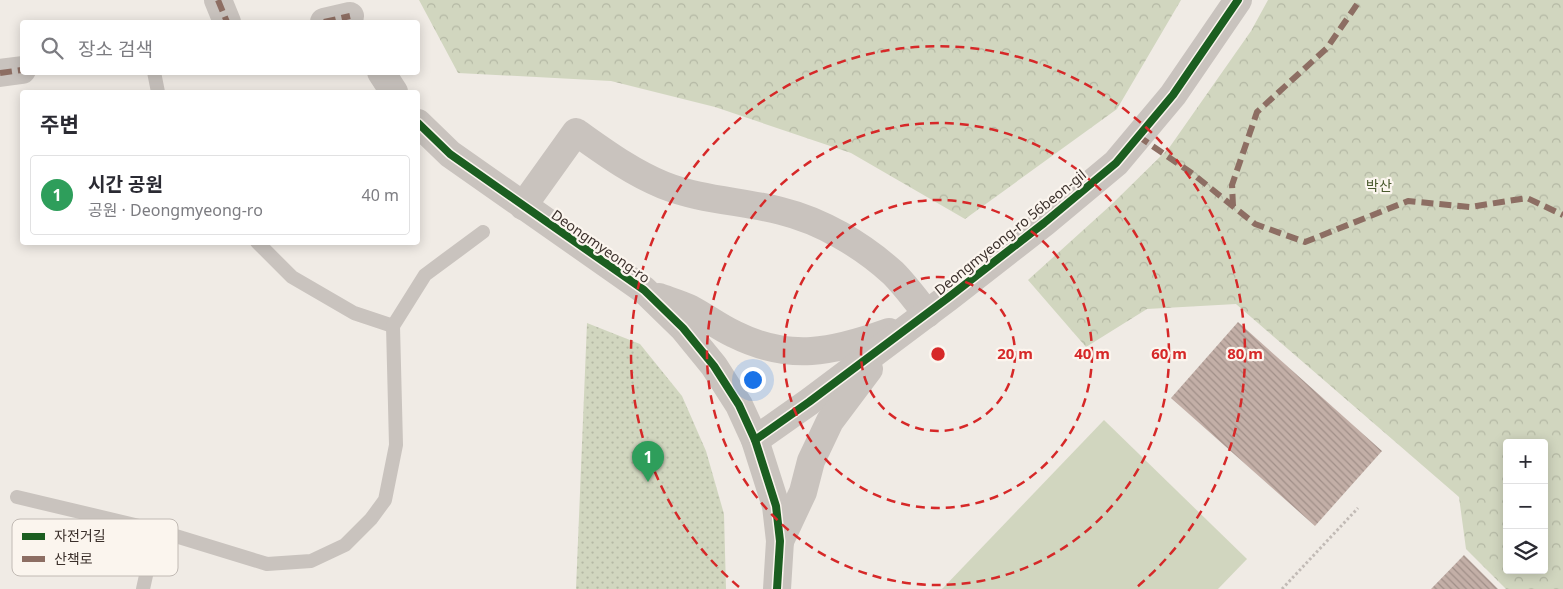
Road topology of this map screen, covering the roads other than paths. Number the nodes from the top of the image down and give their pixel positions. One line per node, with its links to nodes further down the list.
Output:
1 (218, 0): 4 (street)
2 (1238, 0): 17 (street, Deongmyeong-ro 56beon-gil)
3 (349, 13): 5 (street)
4 (226, 20)
5 (330, 20)
6 (20, 70): 7 (street)
7 (0, 72)
8 (155, 75): 10 (lane)
9 (383, 75): 11 (street)
10 (158, 90)
11 (393, 90)
12 (420, 125): 13 (street, Deongmyeong-ro)
13 (522, 206): 16 (street, Deongmyeong-ro); 17 (street)
14 (482, 232): 18 (lane)
15 (260, 245): 18 (lane)
16 (644, 290): 17 (street); 19 (street, Deongmyeong-ro)
17 (919, 319): 19 (street, Deongmyeong-ro 56beon-gil); 23 (street)
18 (393, 326): 22 (lane)
19 (754, 440): 23 (street, Deongmyeong-ro)
20 (17, 497): 21 (lane)
21 (110, 519)
22 (178, 537)
23 (780, 541): 26 (street, Deongmyeong-ro)
24 (146, 576): 25 (lane)
25 (143, 589)
26 (777, 589)

